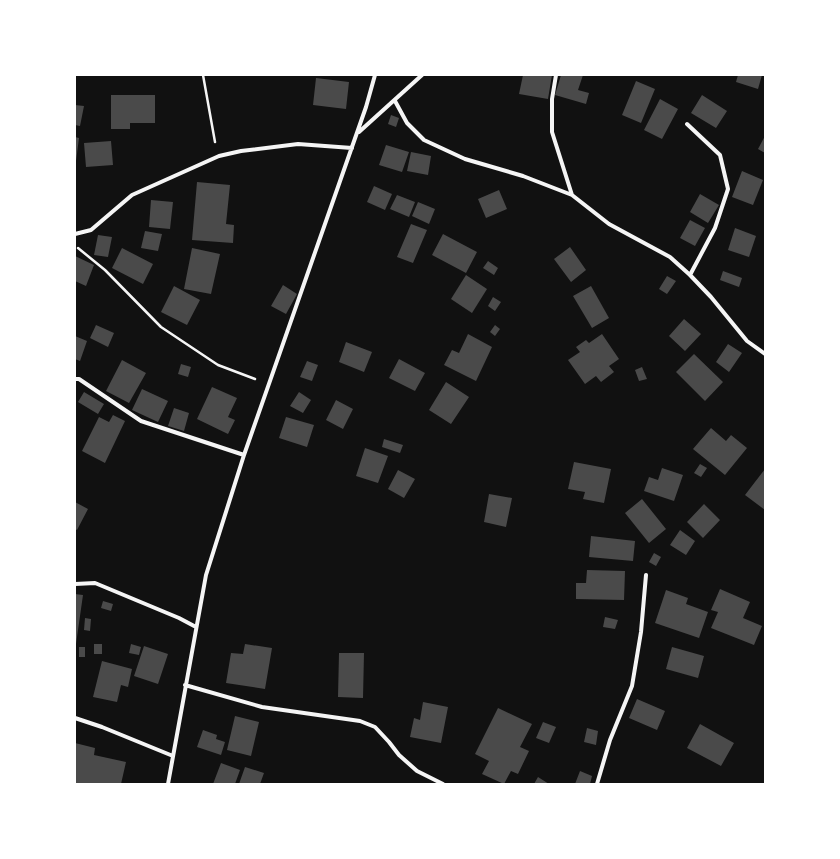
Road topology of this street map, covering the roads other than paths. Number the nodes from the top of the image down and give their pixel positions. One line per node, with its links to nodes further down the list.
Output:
1 (375, 75): 6 (street)
2 (422, 75): 4 (street)
3 (556, 75): 8 (street)
4 (395, 101): 6 (street); 8 (street)
5 (687, 124): 10 (street)
6 (357, 133): 7 (street)
7 (352, 148): 9 (street); 13 (street)
8 (572, 195): 10 (street)
9 (75, 234)
10 (690, 275): 11 (street)
11 (765, 354)
12 (75, 379): 13 (street)
13 (244, 455): 16 (street)
14 (646, 575): 22 (street)
15 (75, 584): 16 (street)
16 (196, 627): 17 (street)
17 (186, 685): 19 (street); 21 (street)
18 (75, 718): 19 (street)
19 (173, 756): 20 (street)
20 (168, 784)
21 (443, 784)
22 (597, 784)

